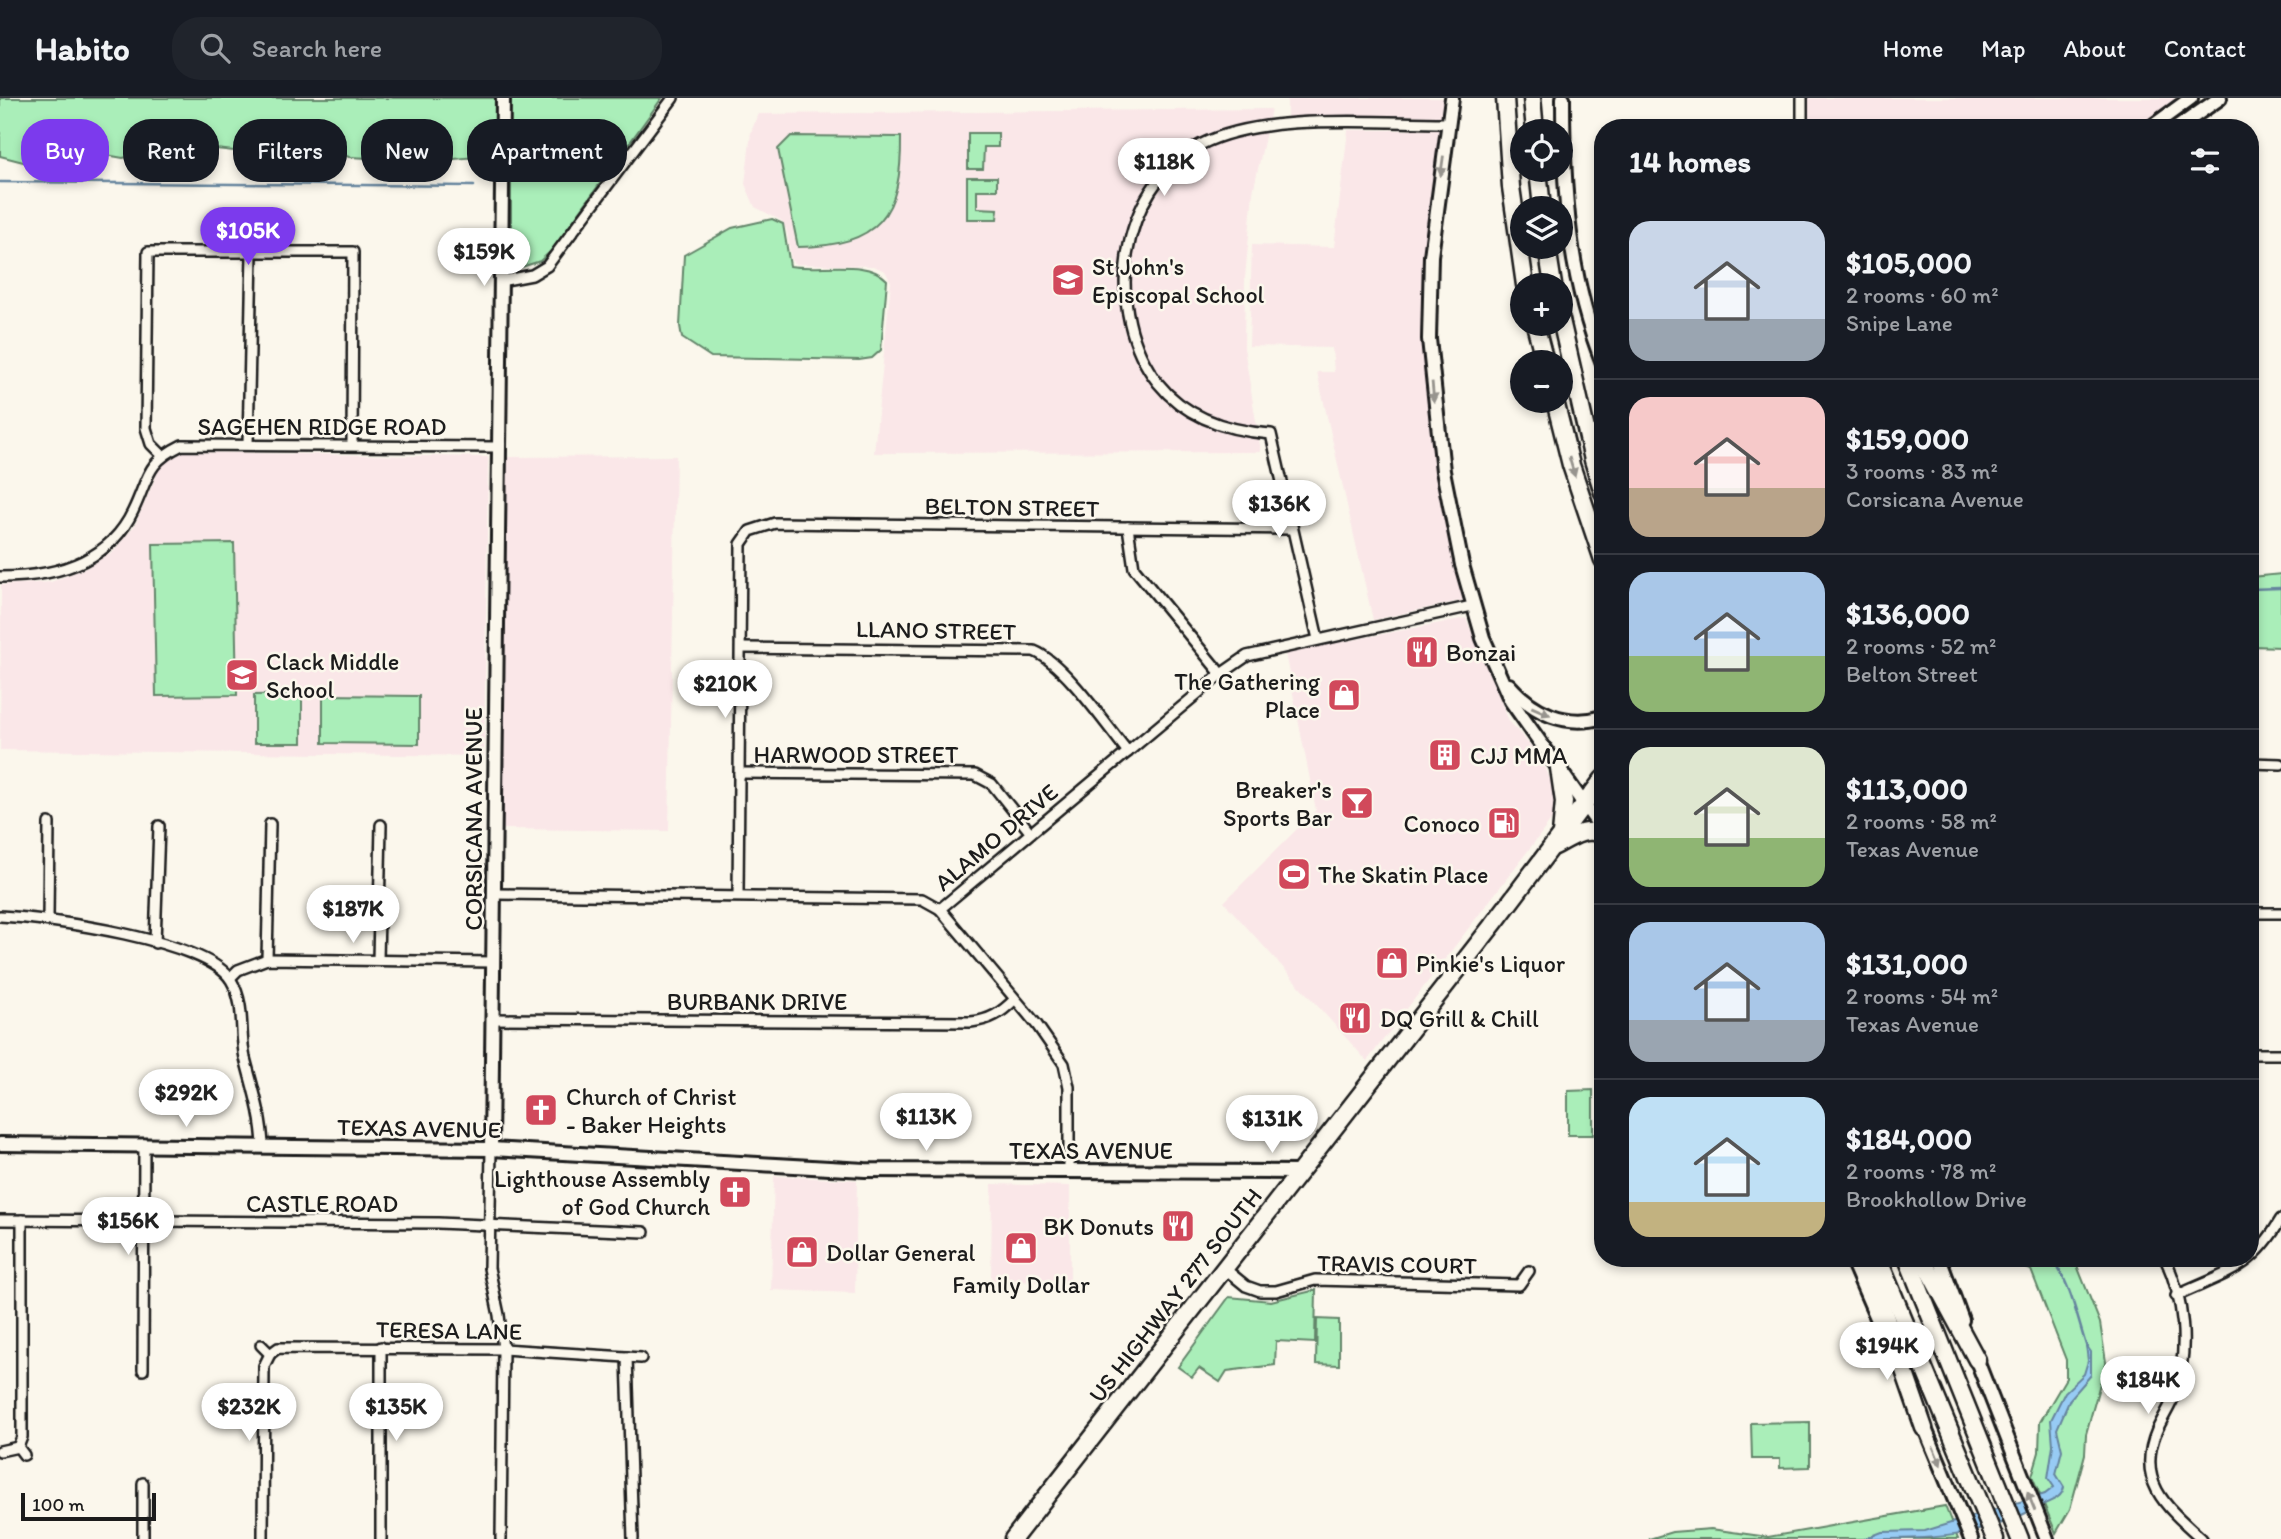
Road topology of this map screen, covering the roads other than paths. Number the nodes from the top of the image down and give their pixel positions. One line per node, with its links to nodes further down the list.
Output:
1 (503, 98): 19 (street, CORSICANA AVENUE)
2 (673, 98): 19 (street)
3 (1452, 98): 16 (street)
4 (1505, 98): 18 (highway)
5 (1532, 98): 11 (highway)
6 (1540, 98): 12 (highway)
7 (1563, 98): 21 (street)
8 (1802, 98): 13 (street)
9 (2191, 98): 14 (street)
10 (2220, 98): 15 (street)
11 (1535, 119)
12 (1537, 119)
13 (1802, 119)
14 (2162, 119)
15 (2190, 119)
16 (1448, 124): 29 (street); 32 (street, one-way to 32)
17 (252, 252): 23 (street); 24 (street); 26 (street)
18 (1523, 273)
19 (500, 281): 25 (street, CORSICANA AVENUE)
20 (1565, 336): 27 (highway)
21 (1594, 337)
22 (1558, 413): 30 (highway, one-way to 30)
23 (248, 444): 24 (street, SAGEHEN RIDGE ROAD); 26 (street, SAGEHEN RIDGE ROAD)
24 (352, 445): 25 (street, SAGEHEN RIDGE ROAD)
25 (497, 447): 54 (street, CORSICANA AVENUE)
26 (162, 455): 31 (street)
27 (1594, 463)
28 (1128, 527): 29 (street, BELTON STREET); 34 (street, BELTON STREET); 36 (street)
29 (1292, 529): 33 (street)
30 (1594, 533)
31 (0, 576)
32 (1472, 607): 33 (street, ALAMO DRIVE); 35 (street)
33 (1318, 639): 36 (street, ALAMO DRIVE)
34 (741, 648): 38 (street, LLANO STREET); 42 (street)
35 (1496, 669): 37 (street, one-way to 37); 41 (street)
36 (1221, 674): 38 (street, ALAMO DRIVE)
37 (1594, 717)
38 (1128, 752): 50 (street, ALAMO DRIVE)
39 (2259, 764): 40 (street)
40 (2281, 764)
41 (1559, 768): 44 (street); 52 (highway)
42 (739, 773): 50 (street, HARWOOD STREET); 55 (street)
43 (1594, 790): 44 (highway, US HIGHWAY 277 SOUTH)
44 (1584, 803): 45 (street); 52 (highway, US HIGHWAY 277 SOUTH)
45 (1594, 819)
46 (49, 823): 60 (street)
47 (270, 824): 62 (street)
48 (381, 825): 63 (street)
49 (159, 826): 61 (street)
50 (1030, 832): 56 (street, ALAMO DRIVE)
51 (1594, 832): 53 (highway)
52 (1561, 834): 53 (highway, US HIGHWAY 277 SOUTH)
53 (1550, 849): 75 (highway, US HIGHWAY 277 SOUTH)
54 (494, 894): 55 (street, ALAMO DRIVE); 64 (street, CORSICANA AVENUE)
55 (738, 895): 56 (street, ALAMO DRIVE)
56 (940, 909): 66 (street)
57 (2259, 913): 58 (street)
58 (2281, 913)
59 (0, 916): 60 (street)
60 (48, 918): 61 (street)
61 (155, 943): 65 (street)
62 (267, 959): 63 (street); 65 (street)
63 (378, 960): 64 (street)
64 (493, 962): 67 (street, CORSICANA AVENUE)
65 (230, 978): 72 (street)
66 (1014, 1000): 67 (street, BURBANK DRIVE); 74 (street)
67 (492, 1019): 73 (street, CORSICANA AVENUE)
68 (2259, 1054): 69 (street)
69 (2281, 1054)
70 (0, 1144): 71 (street, TEXAS AVENUE)
71 (144, 1144): 72 (street, TEXAS AVENUE); 79 (street)
72 (263, 1147): 73 (street, TEXAS AVENUE)
73 (491, 1149): 74 (street, TEXAS AVENUE); 80 (street, CORSICANA AVENUE)
74 (1069, 1171): 75 (street, TEXAS AVENUE)
75 (1300, 1171): 91 (highway, US HIGHWAY 277 SOUTH)
76 (2281, 1219): 82 (street)
77 (0, 1220): 78 (street, CASTLE ROAD)
78 (22, 1220): 79 (street, CASTLE ROAD); 103 (street)
79 (144, 1221): 80 (street, CASTLE ROAD); 101 (street)
80 (488, 1224): 81 (street, CASTLE ROAD); 96 (street, CORSICANA AVENUE)
81 (644, 1232)
82 (2259, 1251)
83 (1855, 1267): 102 (street)
84 (1867, 1267): 102 (highway)
85 (1882, 1267): 114 (highway)
86 (1910, 1267): 115 (highway)
87 (1927, 1267): 100 (highway)
88 (1943, 1267): 100 (street)
89 (2168, 1267): 93 (street)
90 (2237, 1267): 93 (street)
91 (1224, 1268): 92 (street, TRAVIS COURT); 112 (highway, US HIGHWAY 277 SOUTH)
92 (1529, 1271)
93 (2176, 1296): 106 (street)
94 (261, 1345): 97 (street)
95 (381, 1347): 96 (street, TERESA LANE); 97 (street, TERESA LANE); 109 (street)
96 (503, 1349): 98 (street, TERESA LANE); 110 (street, CORSICANA AVENUE)
97 (270, 1354): 108 (street)
98 (627, 1357): 99 (street, TERESA LANE); 111 (street)
99 (641, 1357)
100 (1977, 1360): 105 (street, one-way to 100)
101 (143, 1370)
102 (1924, 1428): 113 (street, one-way to 113)
103 (0, 1451)
104 (143, 1483): 107 (street)
105 (2046, 1537)
106 (2198, 1538)
107 (142, 1539)
108 (263, 1539)
109 (380, 1539)
110 (501, 1539)
111 (633, 1539)
112 (1013, 1539)
113 (1971, 1539)
114 (1995, 1539)
115 (2020, 1539)

